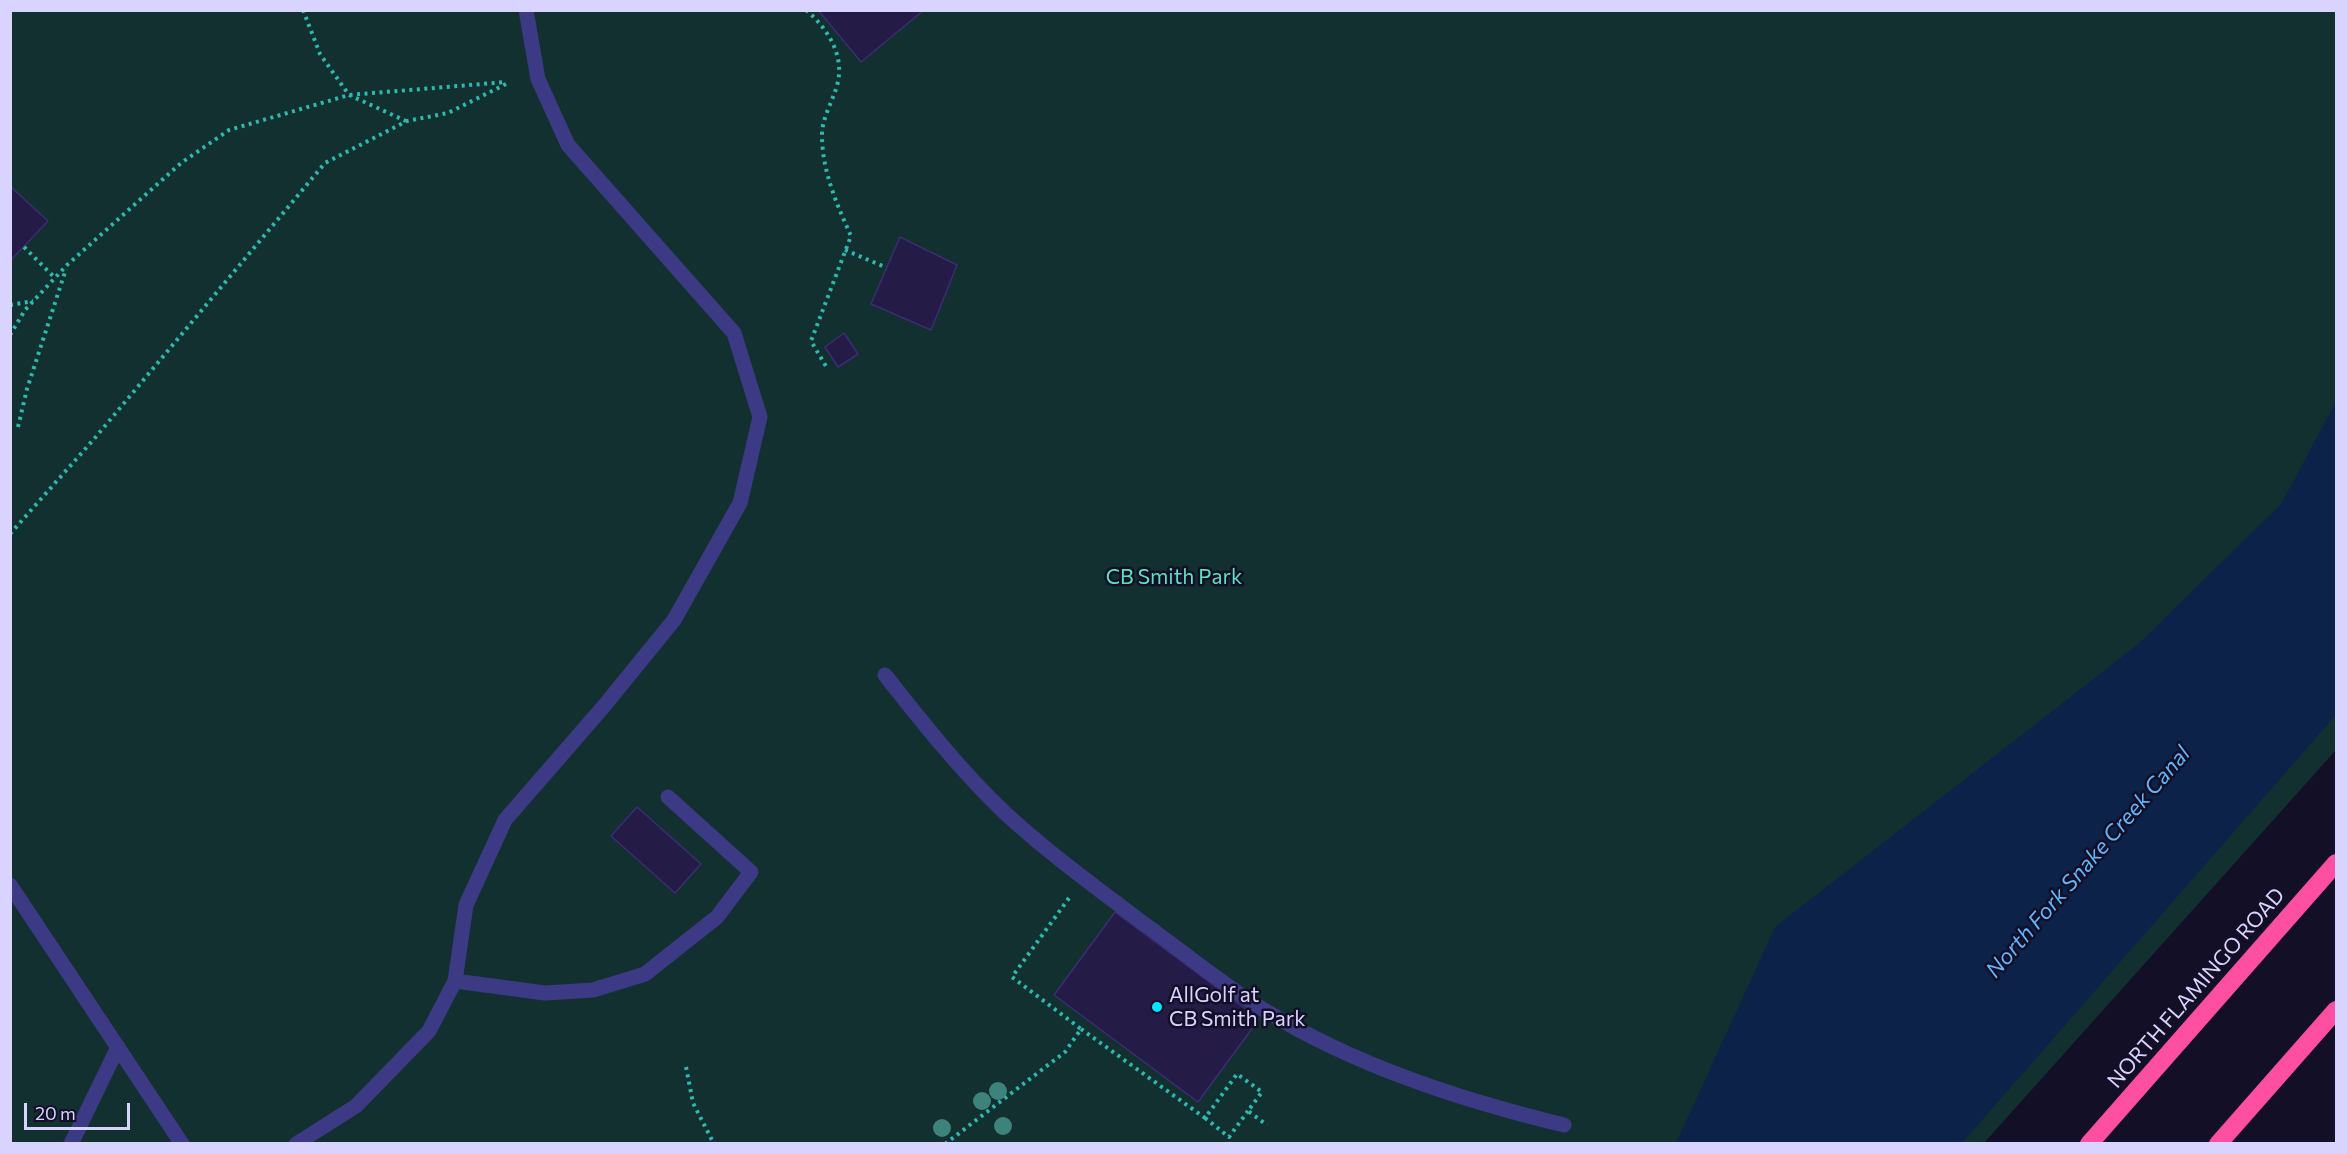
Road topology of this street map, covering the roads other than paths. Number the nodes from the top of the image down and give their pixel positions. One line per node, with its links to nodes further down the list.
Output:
1 (526, 10): 6 (street)
2 (885, 675): 9 (street)
3 (668, 797): 6 (street)
4 (2337, 863): 13 (highway, NORTH FLAMINGO ROAD)
5 (10, 885): 8 (street)
6 (454, 981): 12 (street)
7 (2337, 1010): 14 (highway)
8 (118, 1047): 10 (street); 11 (street)
9 (1564, 1125)
10 (71, 1143)
11 (182, 1143)
12 (296, 1143)
13 (2089, 1143)
14 (2218, 1143)

